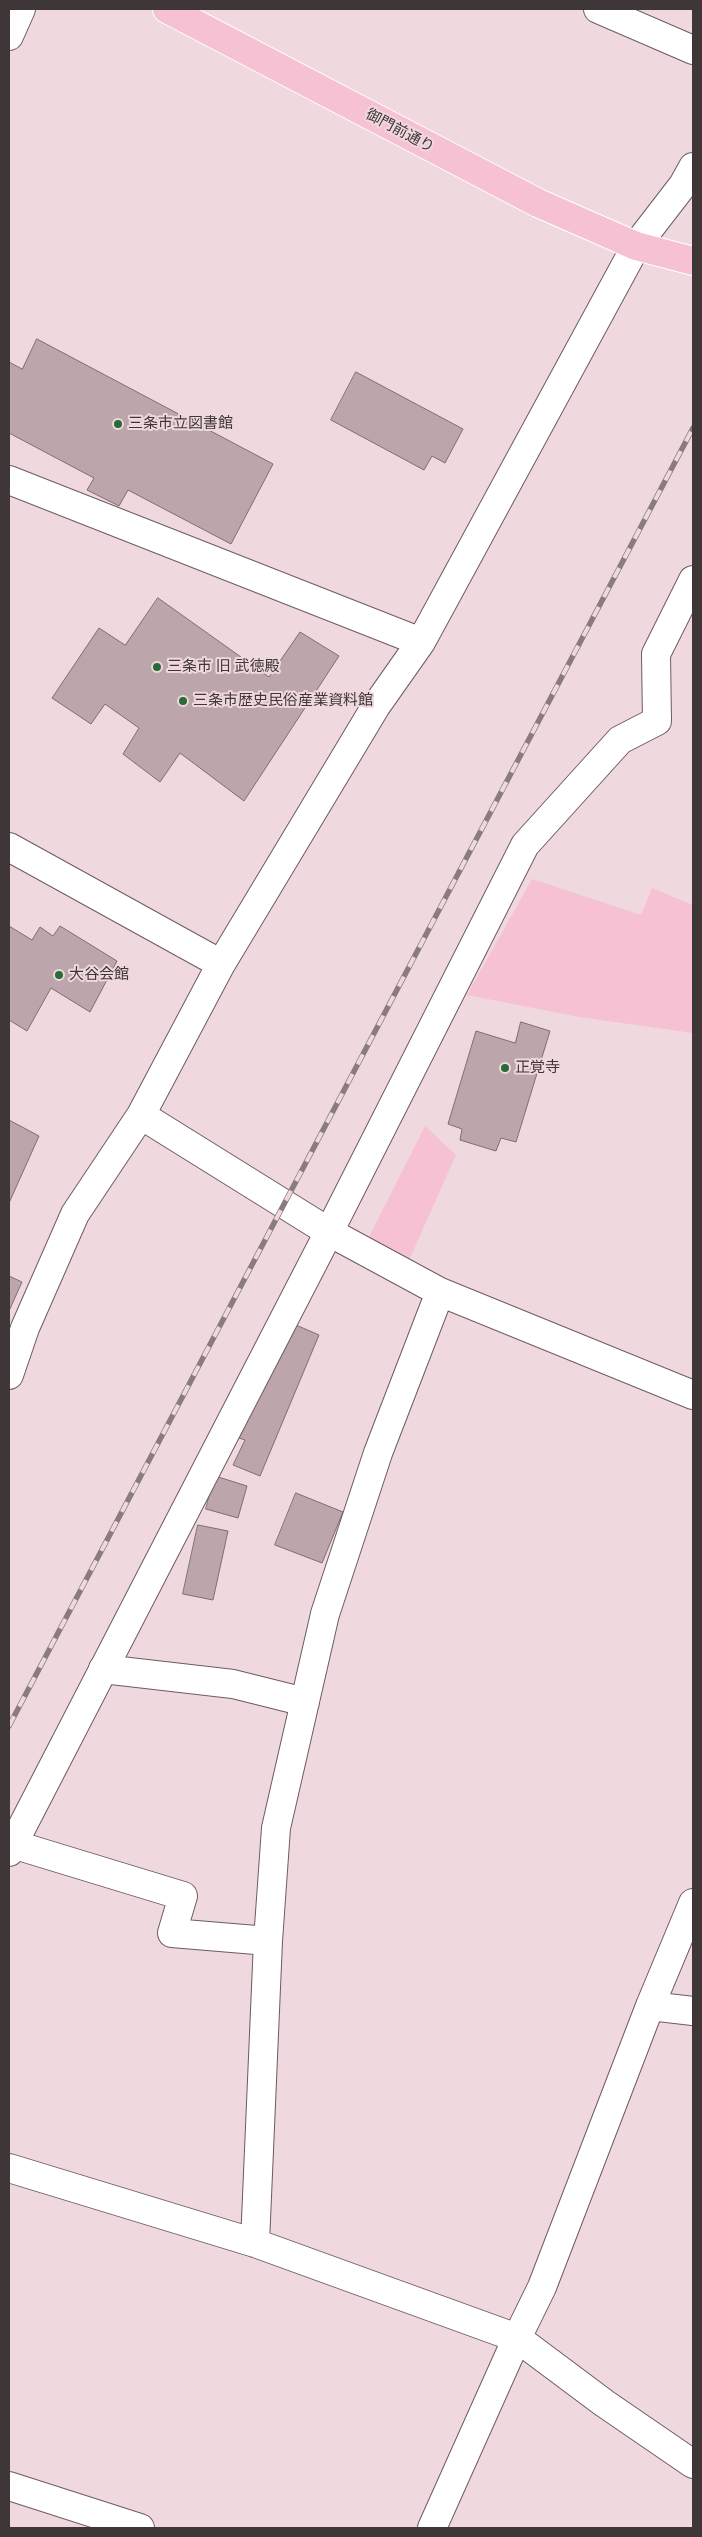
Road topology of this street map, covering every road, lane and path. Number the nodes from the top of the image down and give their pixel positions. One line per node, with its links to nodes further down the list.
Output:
1 (21, 9): 4 (street)
2 (167, 9): 7 (main road, 御門前通り)
3 (598, 9): 5 (street)
4 (9, 36)
5 (693, 50)
6 (693, 167): 7 (street)
7 (636, 246): 8 (main road, 御門前通り); 11 (street)
8 (693, 261)
9 (9, 480): 11 (street)
10 (693, 580): 15 (street)
11 (421, 642): 13 (street)
12 (9, 847): 13 (street)
13 (221, 964): 14 (street)
14 (141, 1115): 15 (street); 17 (street)
15 (329, 1232): 16 (street); 19 (street)
16 (440, 1292): 18 (street); 20 (street)
17 (9, 1375)
18 (693, 1395)
19 (103, 1670): 20 (street); 21 (street)
20 (305, 1702): 23 (street)
21 (10, 1847): 23 (street)
22 (693, 1903): 24 (street)
23 (268, 1941): 27 (street)
24 (650, 2006): 25 (street); 28 (street)
25 (693, 2011)
26 (9, 2168): 27 (street)
27 (255, 2243): 28 (street)
28 (516, 2338): 29 (street); 32 (street)
29 (693, 2464)
30 (9, 2486): 31 (street)
31 (140, 2528)
32 (432, 2528)

